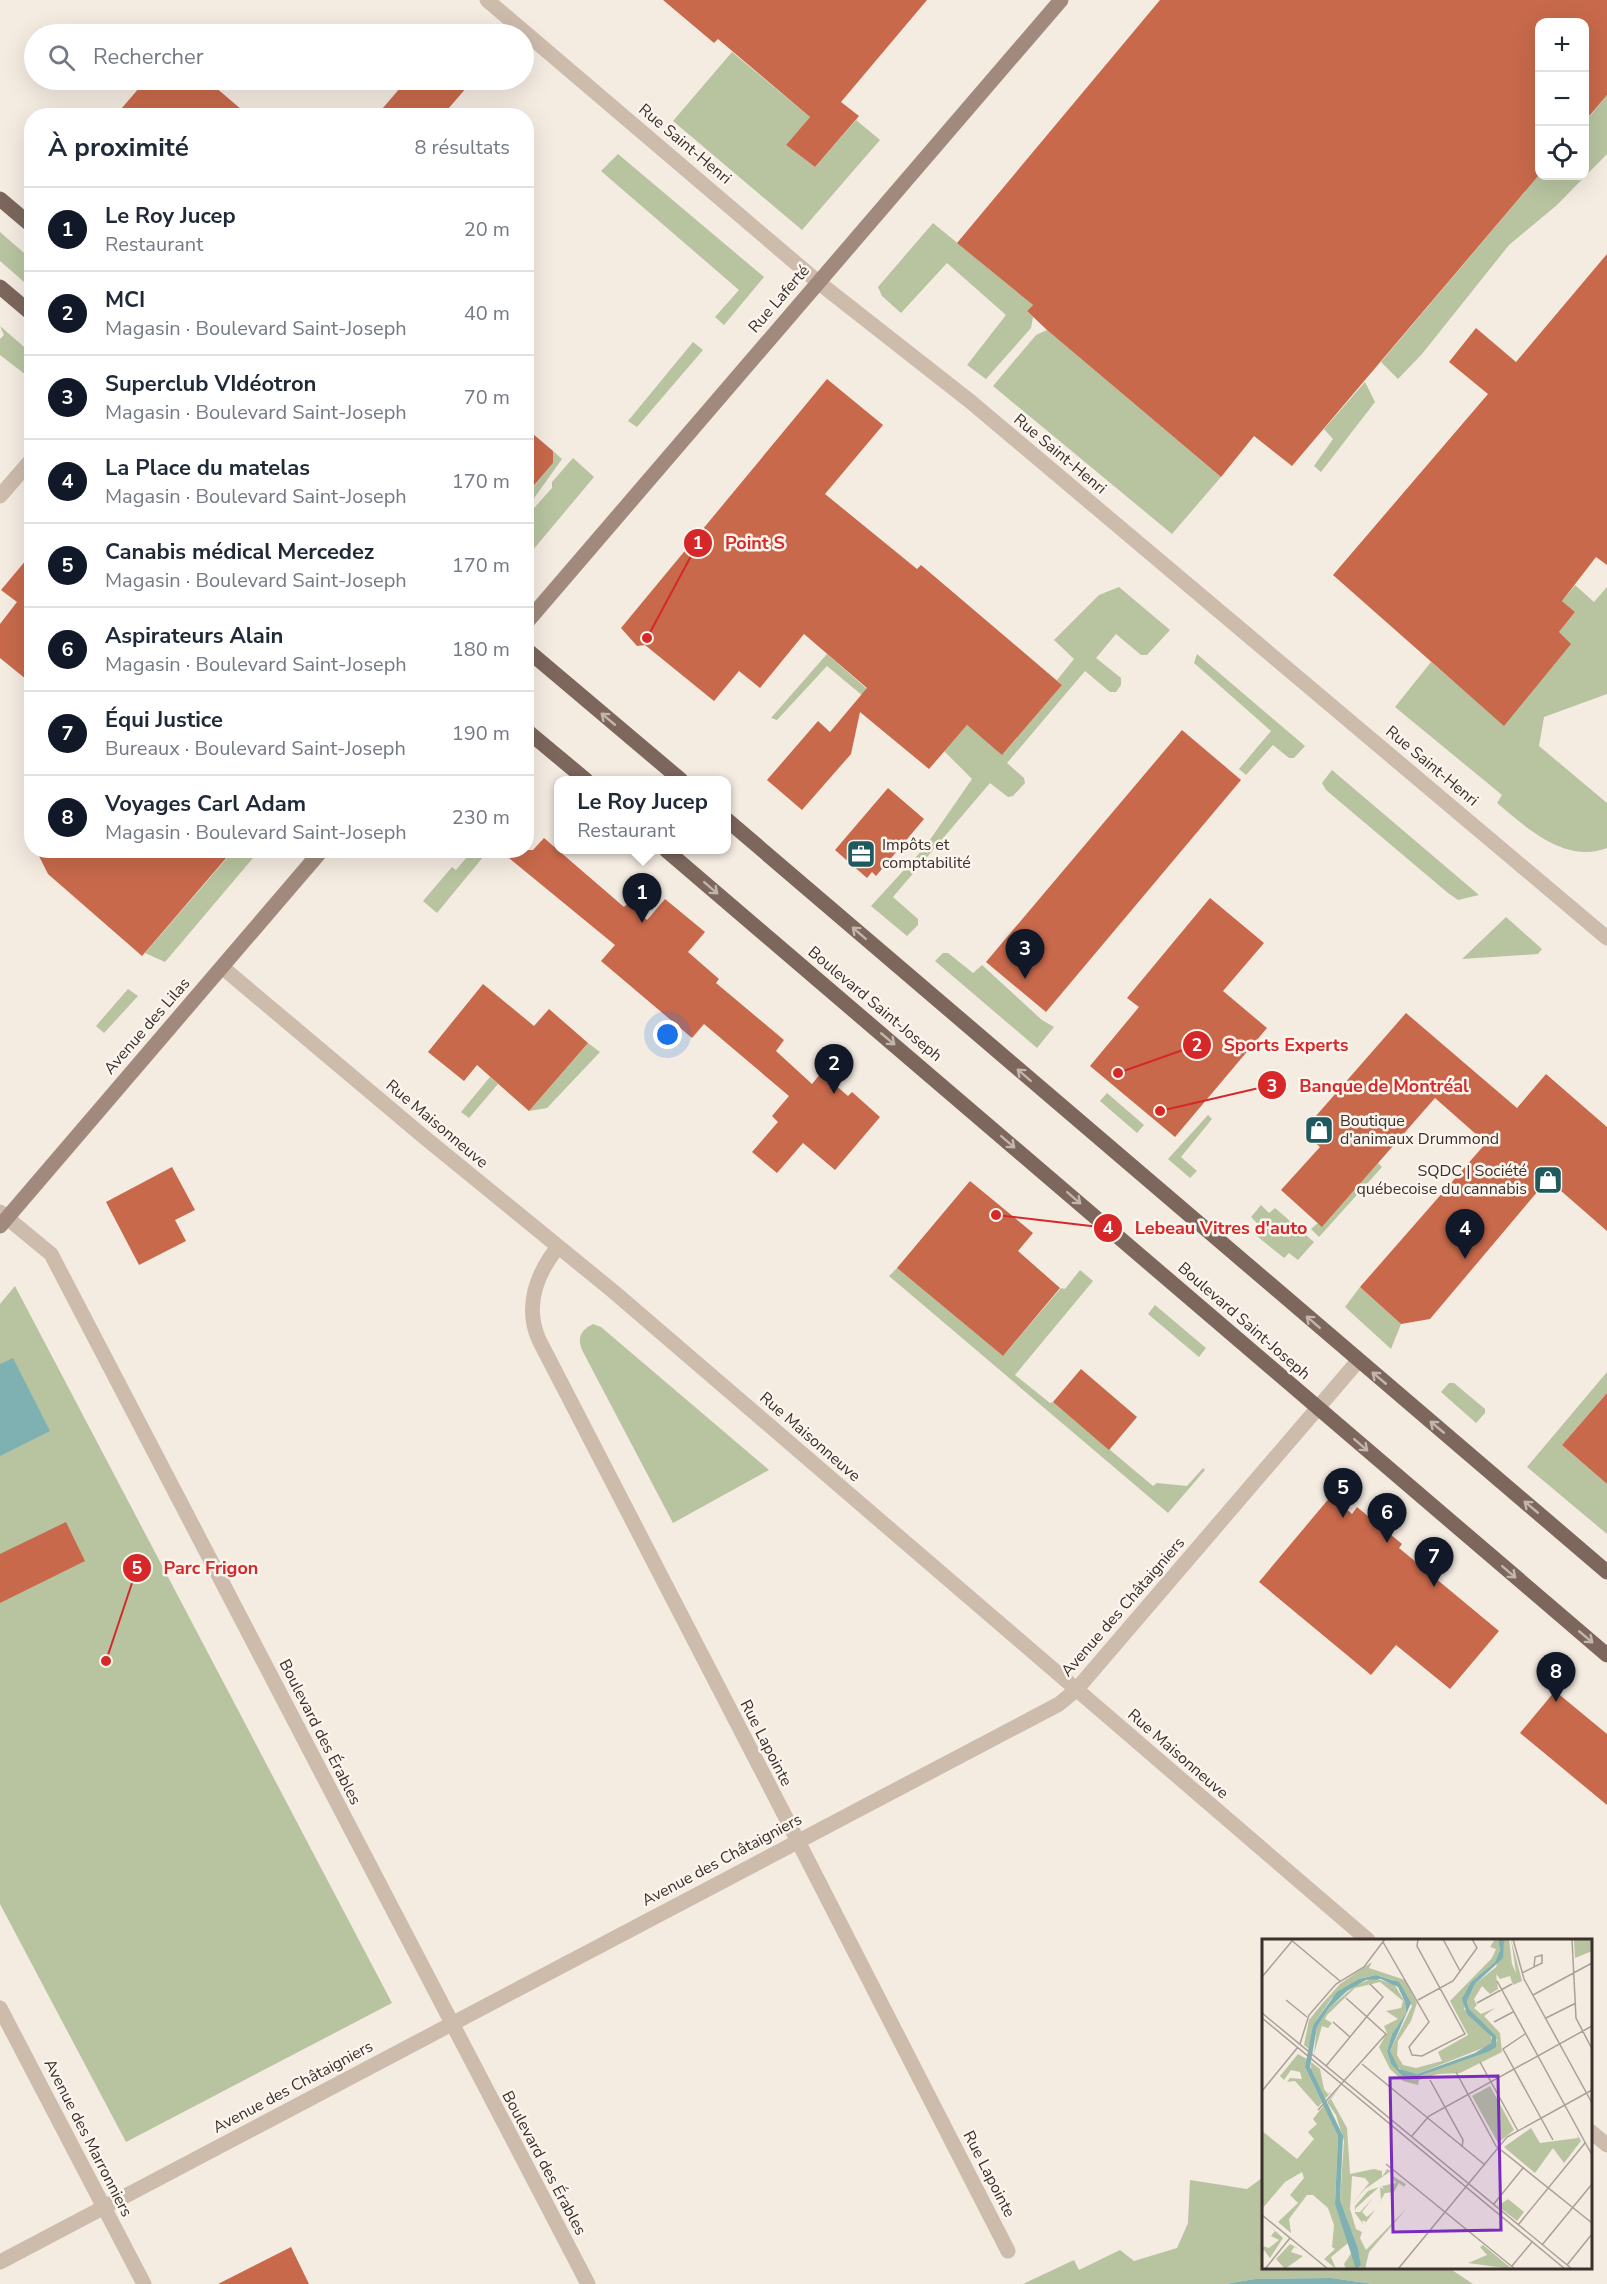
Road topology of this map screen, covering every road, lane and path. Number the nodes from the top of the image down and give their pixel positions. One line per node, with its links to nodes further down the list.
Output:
1 (487, 0): 3 (street, Rue Saint-Henri)
2 (1061, 0): 7 (street, Rue Laferté)
3 (515, 24)
4 (534, 40): 7 (street, Rue Saint-Henri)
5 (0, 199): 6 (main road)
6 (24, 219)
7 (818, 282): 12 (street, Rue Laferté); 20 (street, Rue Saint-Henri)
8 (0, 287): 9 (main road)
9 (24, 307)
10 (24, 468): 11 (street)
11 (0, 496)
12 (534, 614)
13 (534, 656): 16 (main road, one-way to 13)
14 (534, 737): 15 (main road)
15 (581, 776)
16 (676, 776)
17 (731, 823): 24 (main road, one-way to 17)
18 (672, 854): 25 (main road, Boulevard Saint-Joseph, one-way to 25)
19 (315, 858): 21 (street, Avenue des Lilas)
20 (1607, 938)
21 (222, 967): 22 (street, Avenue des Lilas); 23 (street, Rue Maisonneuve)
22 (2, 1218): 32 (street, Boulevard des Érables)
23 (558, 1247): 28 (street, Rue Maisonneuve); 29 (street, Rue Lapointe)
24 (1358, 1360): 25 (street, Avenue des Châtaigniers); 26 (main road, one-way to 24)
25 (1316, 1407): 27 (main road, Boulevard Saint-Joseph, one-way to 27); 28 (street, Avenue des Châtaigniers)
26 (1607, 1572)
27 (1607, 1656)
28 (1076, 1690): 29 (street, Avenue des Châtaigniers); 30 (street, Rue Maisonneuve)
29 (797, 1841): 32 (street, Avenue des Châtaigniers); 36 (street, Rue Lapointe)
30 (1366, 1939)
31 (0, 2008): 35 (street, Avenue des Marronniers)
32 (450, 2024): 35 (street, Avenue des Châtaigniers); 39 (street, Boulevard des Érables)
33 (1592, 2133): 34 (street)
34 (1607, 2145)
35 (104, 2208): 37 (street, Avenue des Châtaigniers); 38 (street, Avenue des Marronniers)
36 (1008, 2251)
37 (0, 2262)
38 (144, 2284)
39 (588, 2284)

